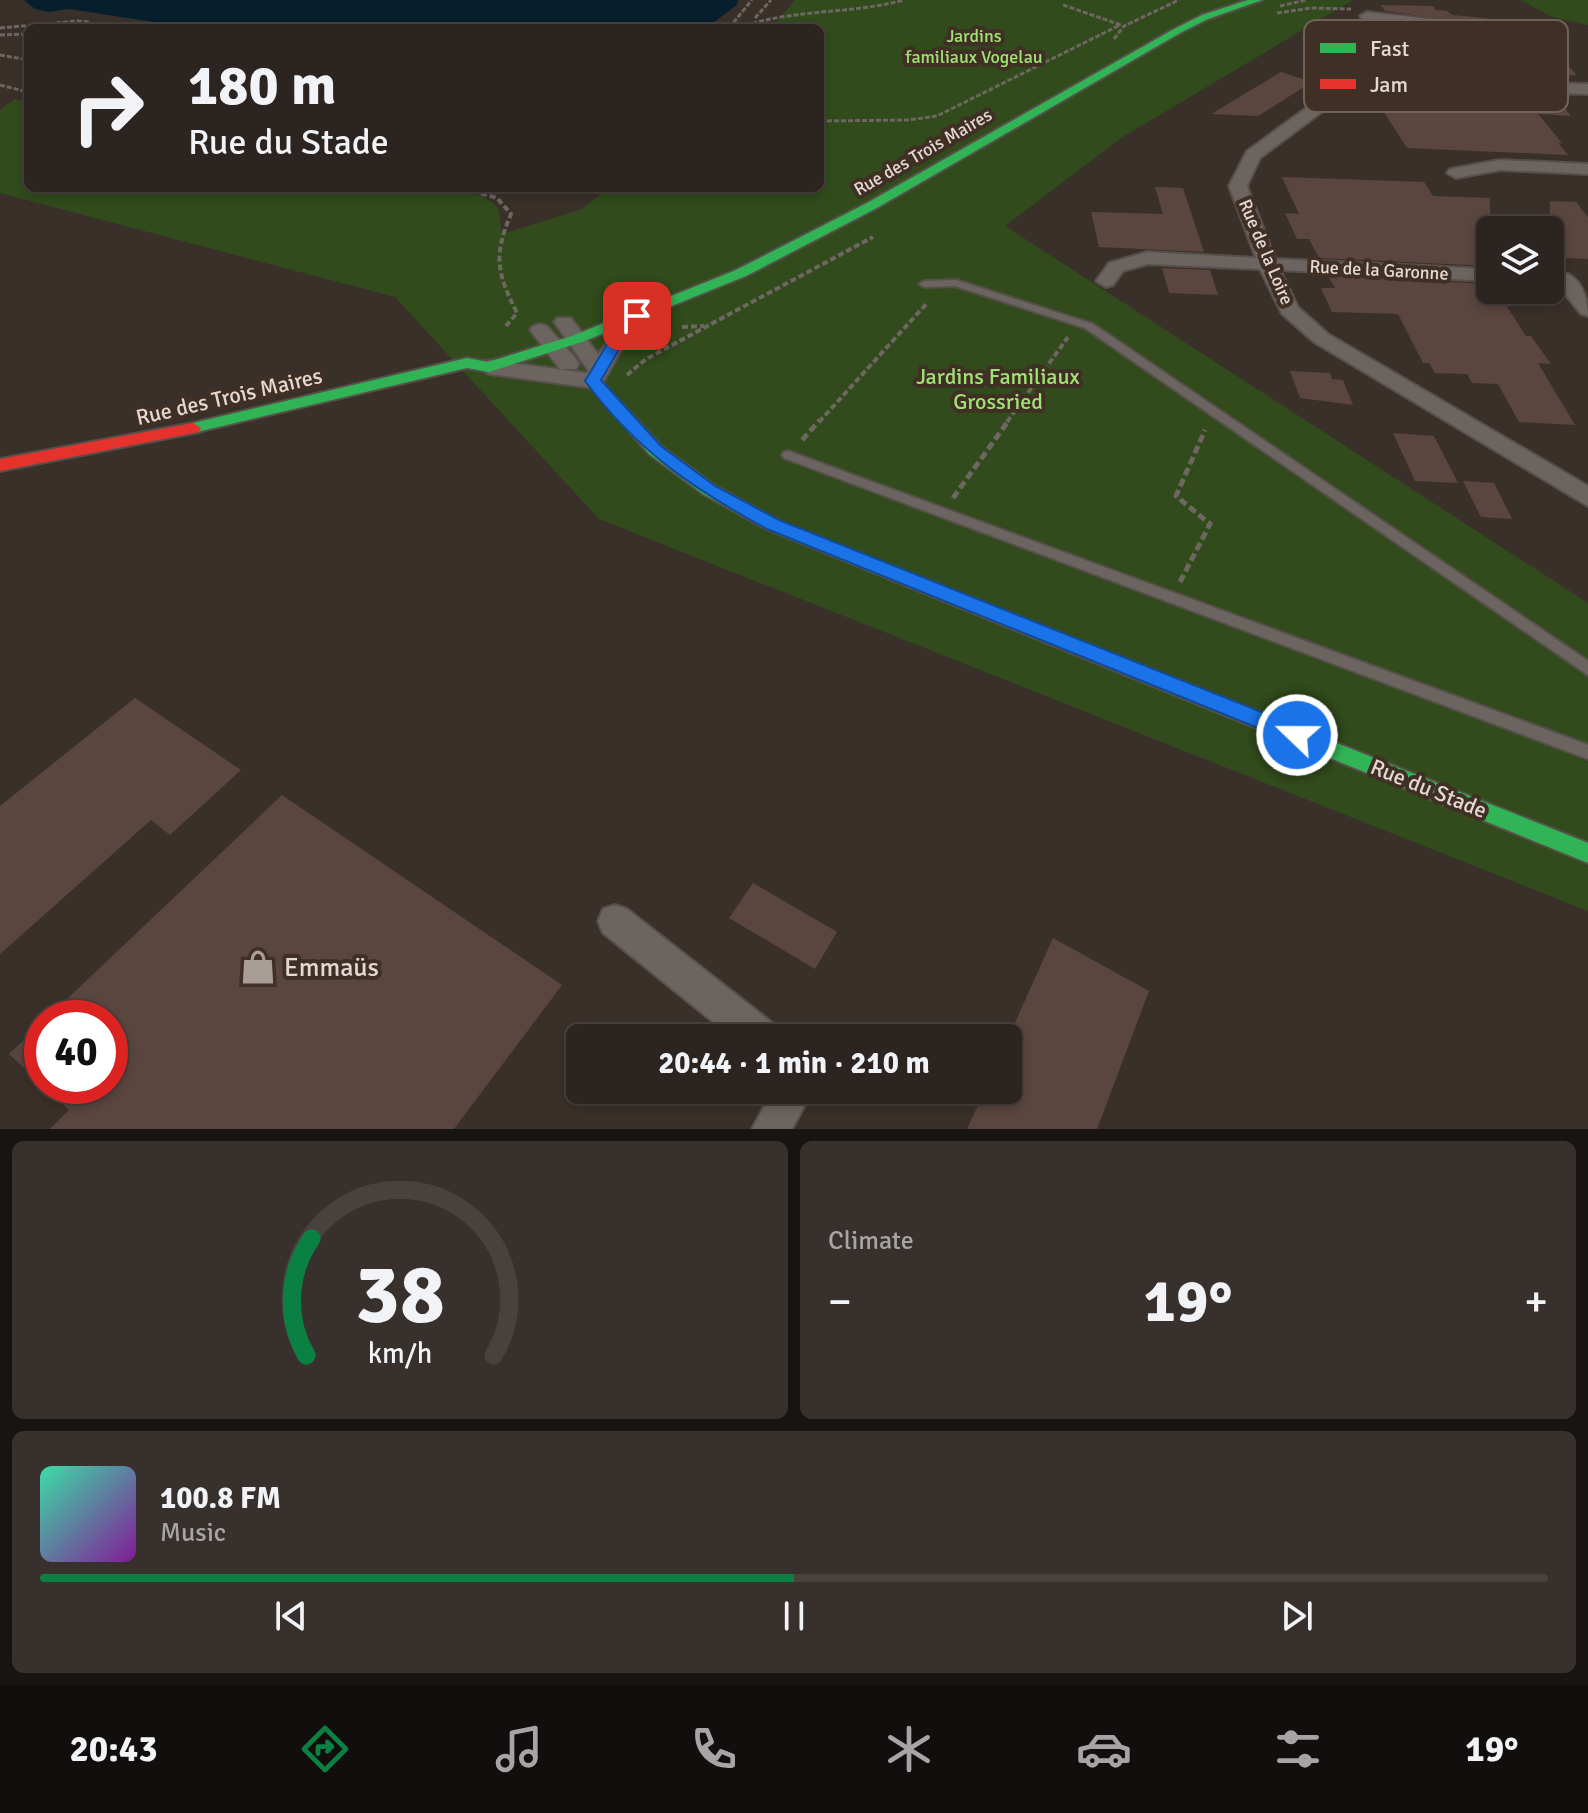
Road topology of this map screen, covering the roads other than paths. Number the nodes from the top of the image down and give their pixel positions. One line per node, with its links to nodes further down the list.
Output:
1 (1213, 0): 9 (main road, Rue des Trois Maires)
2 (1257, 0): 23 (main road, Rue des Trois Maires)
3 (1367, 16): 4 (street)
4 (1395, 20)
5 (1568, 88): 6 (street, Rue de la Loire)
6 (1588, 89)
7 (1311, 112): 13 (street, Rue de la Loire)
8 (1588, 169): 10 (street)
9 (896, 170)
10 (1456, 173)
11 (856, 193): 12 (main road, Rue des Trois Maires)
12 (743, 251)
13 (1268, 265): 14 (street, Rue de la Garonne); 17 (street, Rue de la Garonne); 30 (street, Rue de la Loire)
14 (1476, 274)
15 (1564, 278): 16 (street)
16 (1588, 280)
17 (1106, 281)
18 (924, 284): 31 (lane)
19 (1564, 286): 22 (street)
20 (657, 287): 21 (main road)
21 (611, 305)
22 (1588, 310)
23 (637, 316): 24 (main road, Rue des Trois Maires); 27 (street)
24 (573, 326): 25 (main road, Rue des Trois Maires); 27 (street)
25 (539, 337): 26 (main road, Rue des Trois Maires); 27 (street)
26 (483, 359): 27 (street); 29 (main road, Rue des Trois Maires)
27 (591, 377): 33 (main road, Rue du Stade)
28 (788, 455): 32 (lane)
29 (0, 465)
30 (1588, 497)
31 (1588, 669)
32 (1588, 752)
33 (1588, 853)
34 (615, 921): 35 (street)
35 (744, 1024)
36 (786, 1104): 37 (street)
37 (771, 1129)

